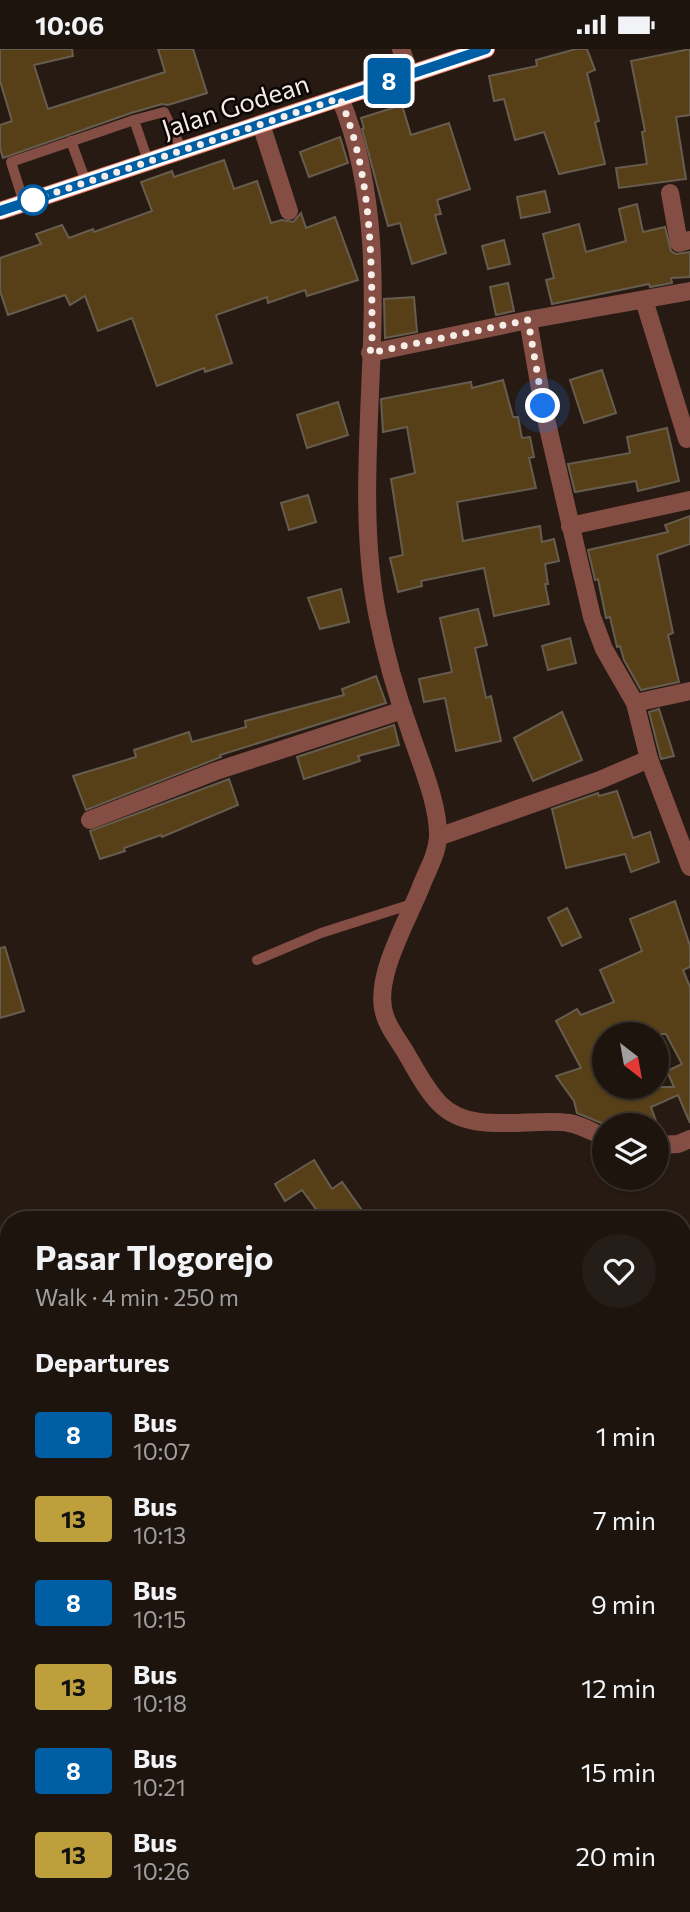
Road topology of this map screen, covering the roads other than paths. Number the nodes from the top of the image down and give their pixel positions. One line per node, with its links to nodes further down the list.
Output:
1 (401, 49): 3 (street)
2 (486, 49): 3 (main road, Jalan Godean)
3 (410, 74): 4 (main road, Jalan Godean)
4 (340, 98): 6 (main road, Jalan Godean); 19 (street)
5 (134, 120): 7 (lane); 8 (lane); 9 (lane)
6 (261, 124): 8 (main road, Jalan Godean); 14 (street)
7 (71, 141): 10 (lane); 12 (lane)
8 (182, 150): 9 (main road, Jalan Godean)
9 (148, 161): 10 (main road, Jalan Godean)
10 (86, 182): 12 (main road, Jalan Godean)
11 (670, 193): 15 (street)
12 (24, 202): 13 (main road, Jalan Godean)
13 (0, 211)
14 (289, 211)
15 (690, 240)
16 (690, 291): 17 (street)
17 (644, 300): 18 (street); 20 (street)
18 (528, 320): 19 (street); 22 (street)
19 (370, 353): 25 (street)
20 (687, 439)
21 (690, 500): 22 (street)
22 (570, 526): 24 (street)
23 (690, 691): 24 (street)
24 (635, 703): 26 (street)
25 (403, 710): 27 (street); 28 (street)
26 (649, 759): 28 (street); 29 (street)
27 (90, 820)
28 (438, 837): 30 (street)
29 (690, 867)
30 (415, 903): 31 (lane); 32 (street)
31 (257, 960)
32 (592, 1132)
33 (690, 1139): 34 (street)
34 (669, 1144)

